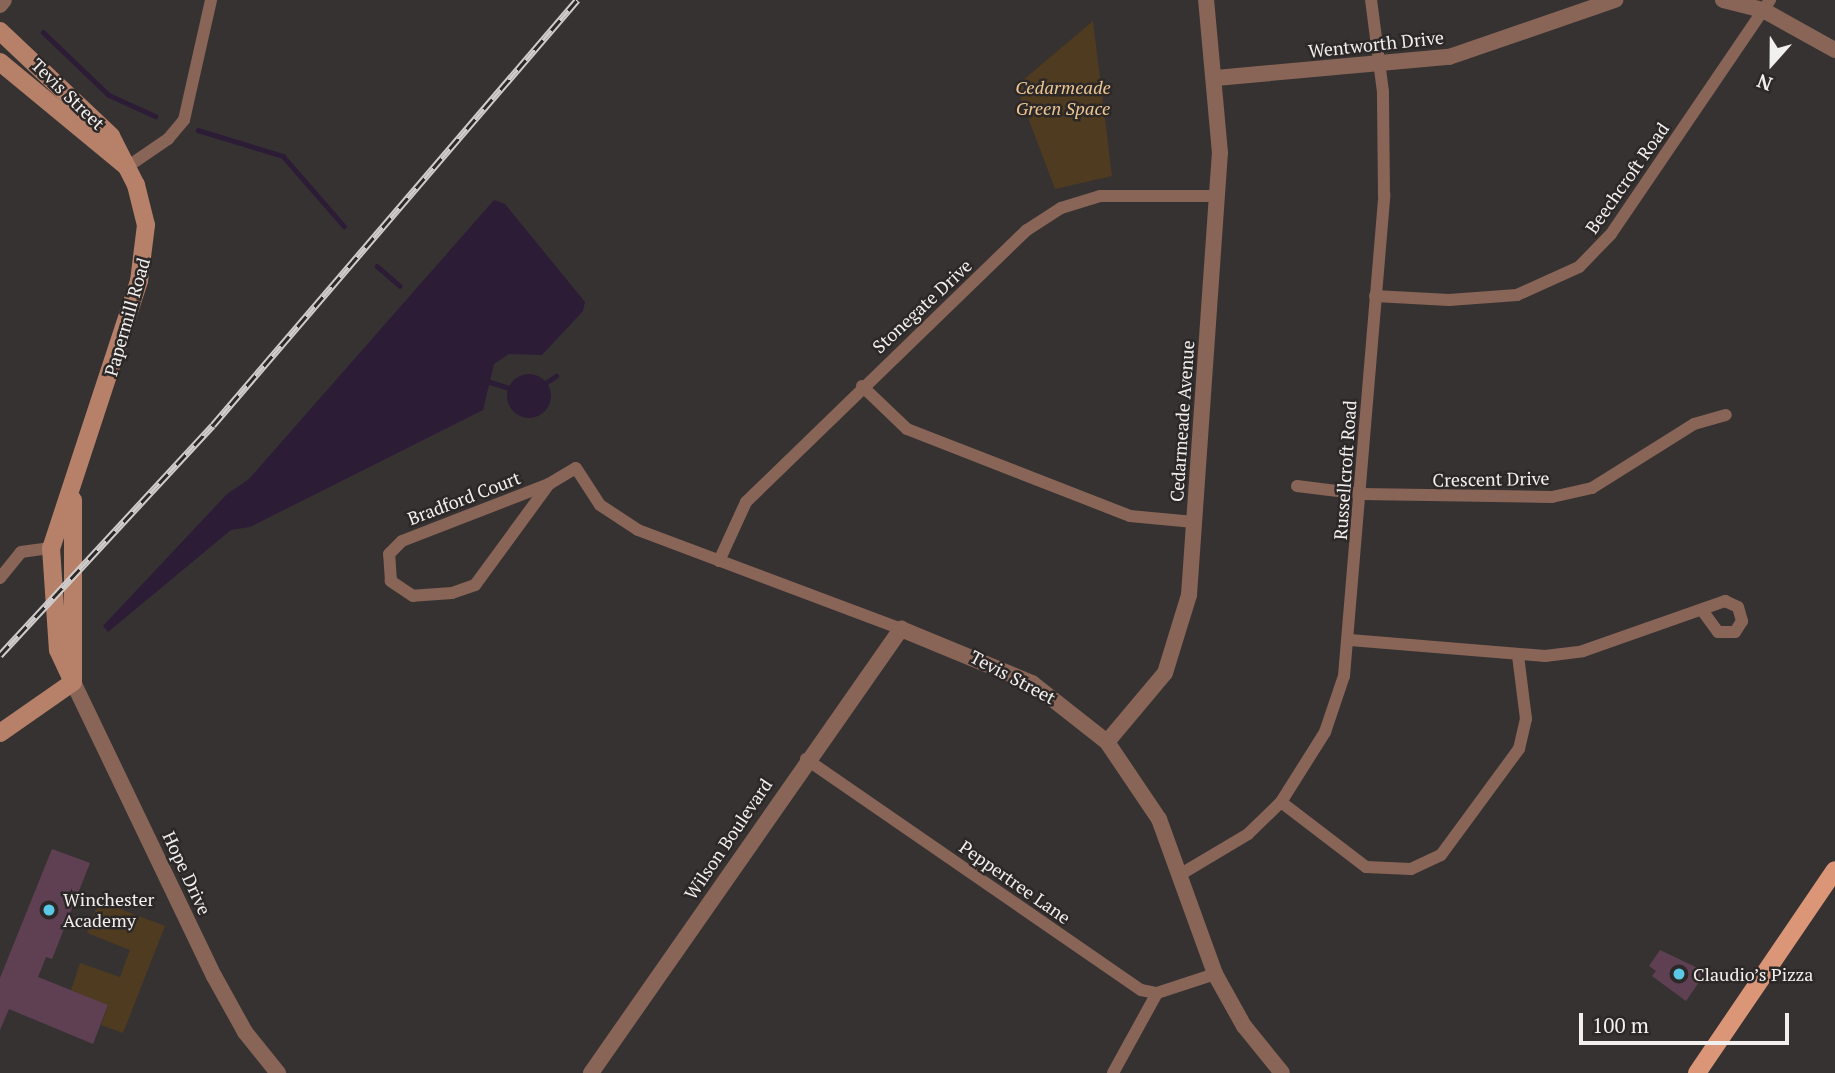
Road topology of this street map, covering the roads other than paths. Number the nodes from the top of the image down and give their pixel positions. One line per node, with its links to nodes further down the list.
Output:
1 (4, 0): 7 (street)
2 (211, 0): 14 (street)
3 (1206, 0): 13 (street, Cedarmeade Avenue)
4 (1371, 0): 12 (street, Russellcroft Road)
5 (1615, 0): 12 (street, Wentworth Drive)
6 (1723, 0): 8 (street)
7 (0, 5)
8 (1767, 5): 10 (street); 16 (street, Beechcroft Road)
9 (0, 31): 14 (main road, Tevis Street)
10 (1835, 50)
11 (0, 62): 14 (main road, Tevis Street)
12 (1380, 64): 13 (street, Wentworth Drive); 16 (street, Russellcroft Road)
13 (1216, 78): 15 (street, Cedarmeade Avenue)
14 (127, 167): 23 (main road, Papermill Road)
15 (1218, 196): 17 (street, Stonegate Drive); 24 (street, Cedarmeade Avenue)
16 (1375, 296): 22 (street, Russellcroft Road)
17 (862, 386): 24 (street); 26 (street, Stonegate Drive)
18 (1726, 415): 22 (street, Crescent Drive)
19 (576, 468): 20 (street, Bradford Court); 26 (street, Tevis Street)
20 (549, 485): 20 (street, Bradford Court)
21 (1297, 486): 22 (street, Crescent Drive)
22 (1361, 494): 30 (street, Russellcroft Road)
23 (73, 495): 25 (main road, Papermill Road); 32 (main road, Papermill Road)
24 (1194, 522): 34 (street, Cedarmeade Avenue)
25 (51, 548): 27 (street); 32 (main road, Papermill Road)
26 (719, 561): 29 (street, Tevis Street)
27 (0, 578)
28 (1702, 610): 31 (street)
29 (901, 629): 34 (street, Tevis Street); 35 (street, Wilson Boulevard)
30 (1350, 640): 31 (street); 36 (street, Russellcroft Road)
31 (1518, 656): 36 (street)
32 (73, 682): 33 (main road); 41 (street, Hope Drive)
33 (0, 733)
34 (1107, 742): 38 (street, Tevis Street)
35 (806, 759): 40 (street, Peppertree Lane); 42 (street, Wilson Boulevard)
36 (1281, 802): 38 (street, Russellcroft Road)
37 (1835, 870): 45 (main road)
38 (1181, 874): 39 (street, Tevis Street)
39 (1215, 974): 40 (street); 44 (street, Tevis Street)
40 (1157, 993): 43 (street)
41 (278, 1073)
42 (591, 1073)
43 (1113, 1073)
44 (1282, 1073)
45 (1697, 1073)

